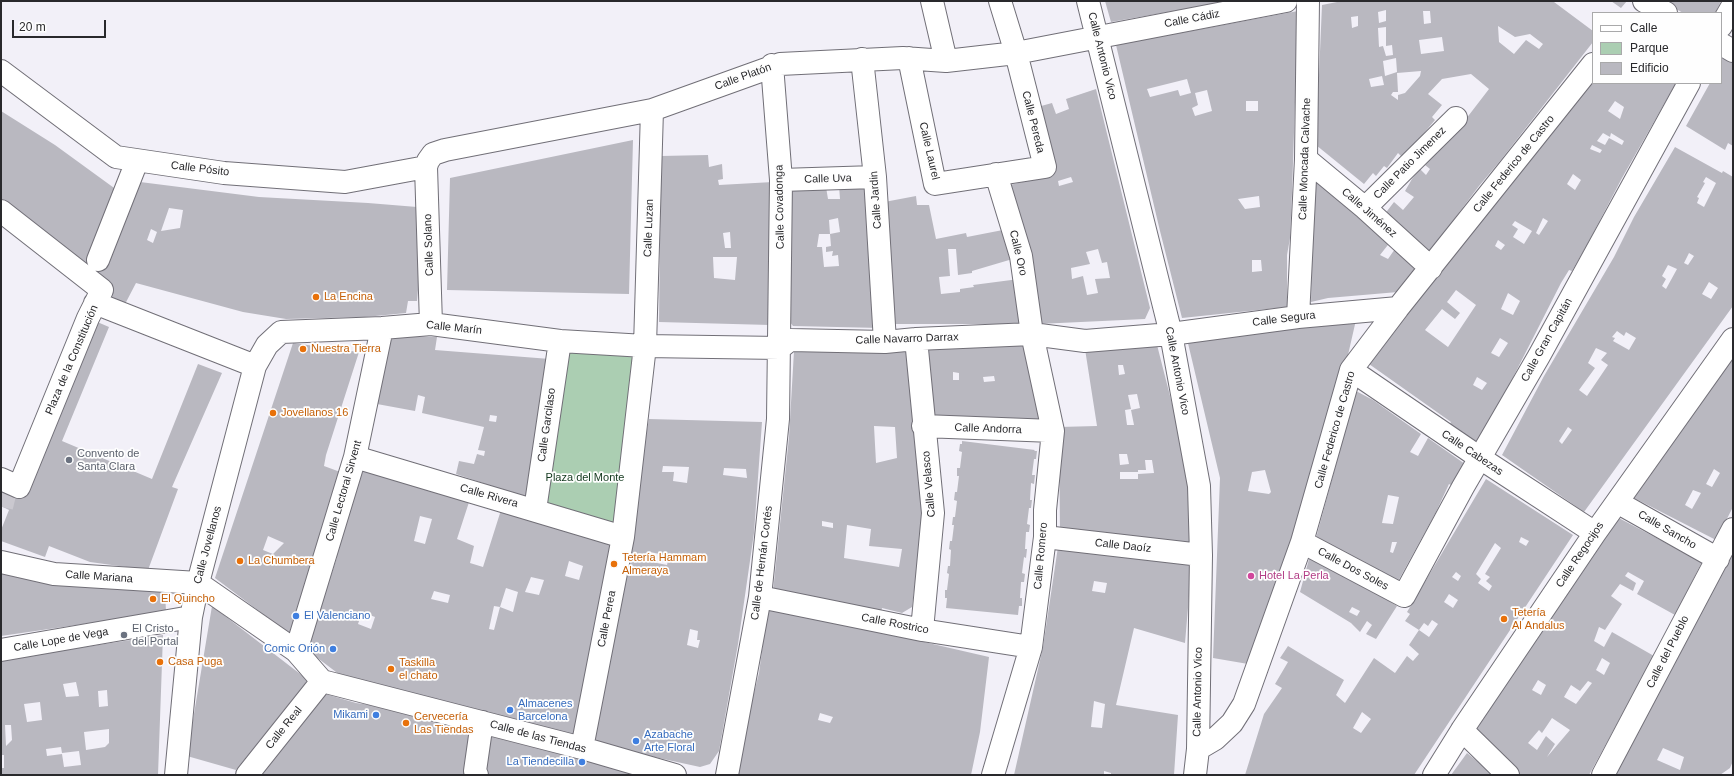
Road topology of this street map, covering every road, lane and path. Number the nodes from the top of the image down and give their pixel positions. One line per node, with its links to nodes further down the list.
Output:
1 (932, 1): 19 (street)
2 (1000, 1): 16 (street)
3 (1088, 1): 13 (street, Calle Antonio Vico)
4 (1286, 1): 9 (street, Calle Cádiz)
5 (1308, 1): 26 (street, Calle Moncada Calvache)
6 (1640, 1): 10 (street)
7 (1644, 1): 11 (street)
8 (1733, 5): 12 (street)
9 (1227, 7): 13 (street, Calle Cádiz)
10 (1632, 12)
11 (1664, 12)
12 (1722, 24)
13 (1098, 37): 16 (street, Calle Platón); 42 (street, Calle Antonio Vico)
14 (1722, 45): 15 (street)
15 (1733, 51)
16 (1016, 53): 19 (street, Calle Platón); 29 (street, Calle Pereda)
17 (909, 58): 18 (street, Calle Platón); 19 (street, Calle Platón); 29 (street, Calle Laurel)
18 (862, 60): 20 (street, Calle Platón); 30 (street, Calle Jardin)
19 (946, 62)
20 (772, 65): 24 (street, Calle Platón); 31 (street, Calle Covadonga)
21 (1592, 65): 35 (street, Calle Federico de Castro)
22 (1, 71): 27 (street, Calle Pósito)
23 (1688, 84): 54 (street, Calle Gran Capitán)
24 (652, 110): 28 (street, Calle Platón); 47 (street, Calle Luzan)
25 (1456, 118): 32 (street, Calle Patio Jimenez)
26 (1306, 159): 32 (street, Calle Jiménez); 38 (street, Calle Moncada Calvache)
27 (138, 161): 28 (street, Calle Pósito); 34 (street)
28 (426, 167): 39 (street, Calle Solano)
29 (996, 174): 41 (street, Calle Oro)
30 (875, 177): 31 (street, Calle Uva); 46 (street, Calle Jardin)
31 (781, 180): 48 (street, Calle Covadonga)
32 (1365, 208): 35 (street, Calle Jiménez)
33 (1, 211): 36 (street, Plaza de la Constitución)
34 (98, 260)
35 (1431, 268): 37 (street, Calle Federico de Castro)
36 (95, 303): 49 (street); 55 (street, Plaza de la Constitución)
37 (1398, 308): 38 (street, Calle Segura); 50 (street, Calle Federico de Castro)
38 (1298, 317): 42 (street, Calle Segura)
39 (431, 324): 40 (street, Calle Marín); 45 (street, Calle Marín)
40 (382, 328): 49 (street, Calle Marín); 53 (street, Calle Lectoral Sirvent)
41 (1032, 334): 42 (street, Calle Navarro Darrax); 43 (street, Calle Navarro Darrax); 52 (street, Calle Romero)
42 (1171, 334): 63 (street, Calle Antonio Vico)
43 (916, 338): 46 (street, Calle Navarro Darrax); 51 (street, Calle Velasco)
44 (1733, 339): 56 (street, Calle Regocijos)
45 (560, 341): 47 (street, Calle Marín); 57 (street, Calle Garcilaso)
46 (885, 342): 48 (street, Calle Navarro Darrax)
47 (646, 346): 48 (street, Calle Navarro Darrax); 60 (street, Calle Perea)
48 (780, 348): 68 (street, Calle de Hernán Cortés)
49 (256, 366): 66 (street, Calle Jovellanos)
50 (1351, 370): 54 (street, Calle Cabezas); 62 (street, Calle Federico de Castro)
51 (923, 426): 52 (street, Calle Andorra); 70 (street, Calle Velasco)
52 (1053, 431): 61 (street, Calle Romero)
53 (355, 457): 57 (street, Calle Rivera); 73 (street, Calle Lectoral Sirvent)
54 (1480, 458): 59 (street, Calle Cabezas); 67 (street, Calle Gran Capitán)
55 (1, 479)
56 (1617, 502): 59 (street, Calle Regocijos); 64 (street, Calle Sancho)
57 (535, 510): 60 (street, Calle Rivera)
58 (1733, 529): 64 (street, Calle del Pueblo)
59 (1595, 532): 76 (street, Calle Regocijos)
60 (623, 537): 77 (street, Calle Perea)
61 (1046, 537): 63 (street, Calle Daoíz); 71 (street, Calle Romero)
62 (1302, 542): 67 (street, Calle Dos Soles); 78 (street, Calle Federico de Castro)
63 (1201, 555): 78 (street, Calle Antonio Vico)
64 (1718, 559): 88 (street, Calle del Pueblo)
65 (1, 562): 66 (street, Calle Mariana)
66 (198, 583): 69 (street, Calle Jovellanos); 73 (street)
67 (1404, 596)
68 (760, 597): 70 (street, Calle Rostrico); 83 (street, Calle de Hernán Cortés)
69 (191, 617): 72 (street, Calle Lope de Vega); 79 (street, Calle Jovellanos)
70 (922, 630): 71 (street, Calle Rostrico)
71 (1031, 646): 84 (street, Calle Romero)
72 (1, 650)
73 (296, 651): 74 (street)
74 (322, 681): 75 (street, Calle de las Tiendas); 80 (street, Calle Real)
75 (482, 722): 77 (street, Calle de las Tiendas); 81 (street)
76 (1462, 730): 86 (street, Calle Regocijos); 87 (street)
77 (582, 748): 82 (street, Calle de las Tiendas)
78 (1198, 749): 85 (street, Calle Antonio Vico)
79 (176, 775)
80 (247, 775)
81 (477, 775)
82 (675, 775)
83 (727, 775)
84 (992, 775)
85 (1195, 775)
86 (1434, 775)
87 (1508, 775)
88 (1603, 775)

